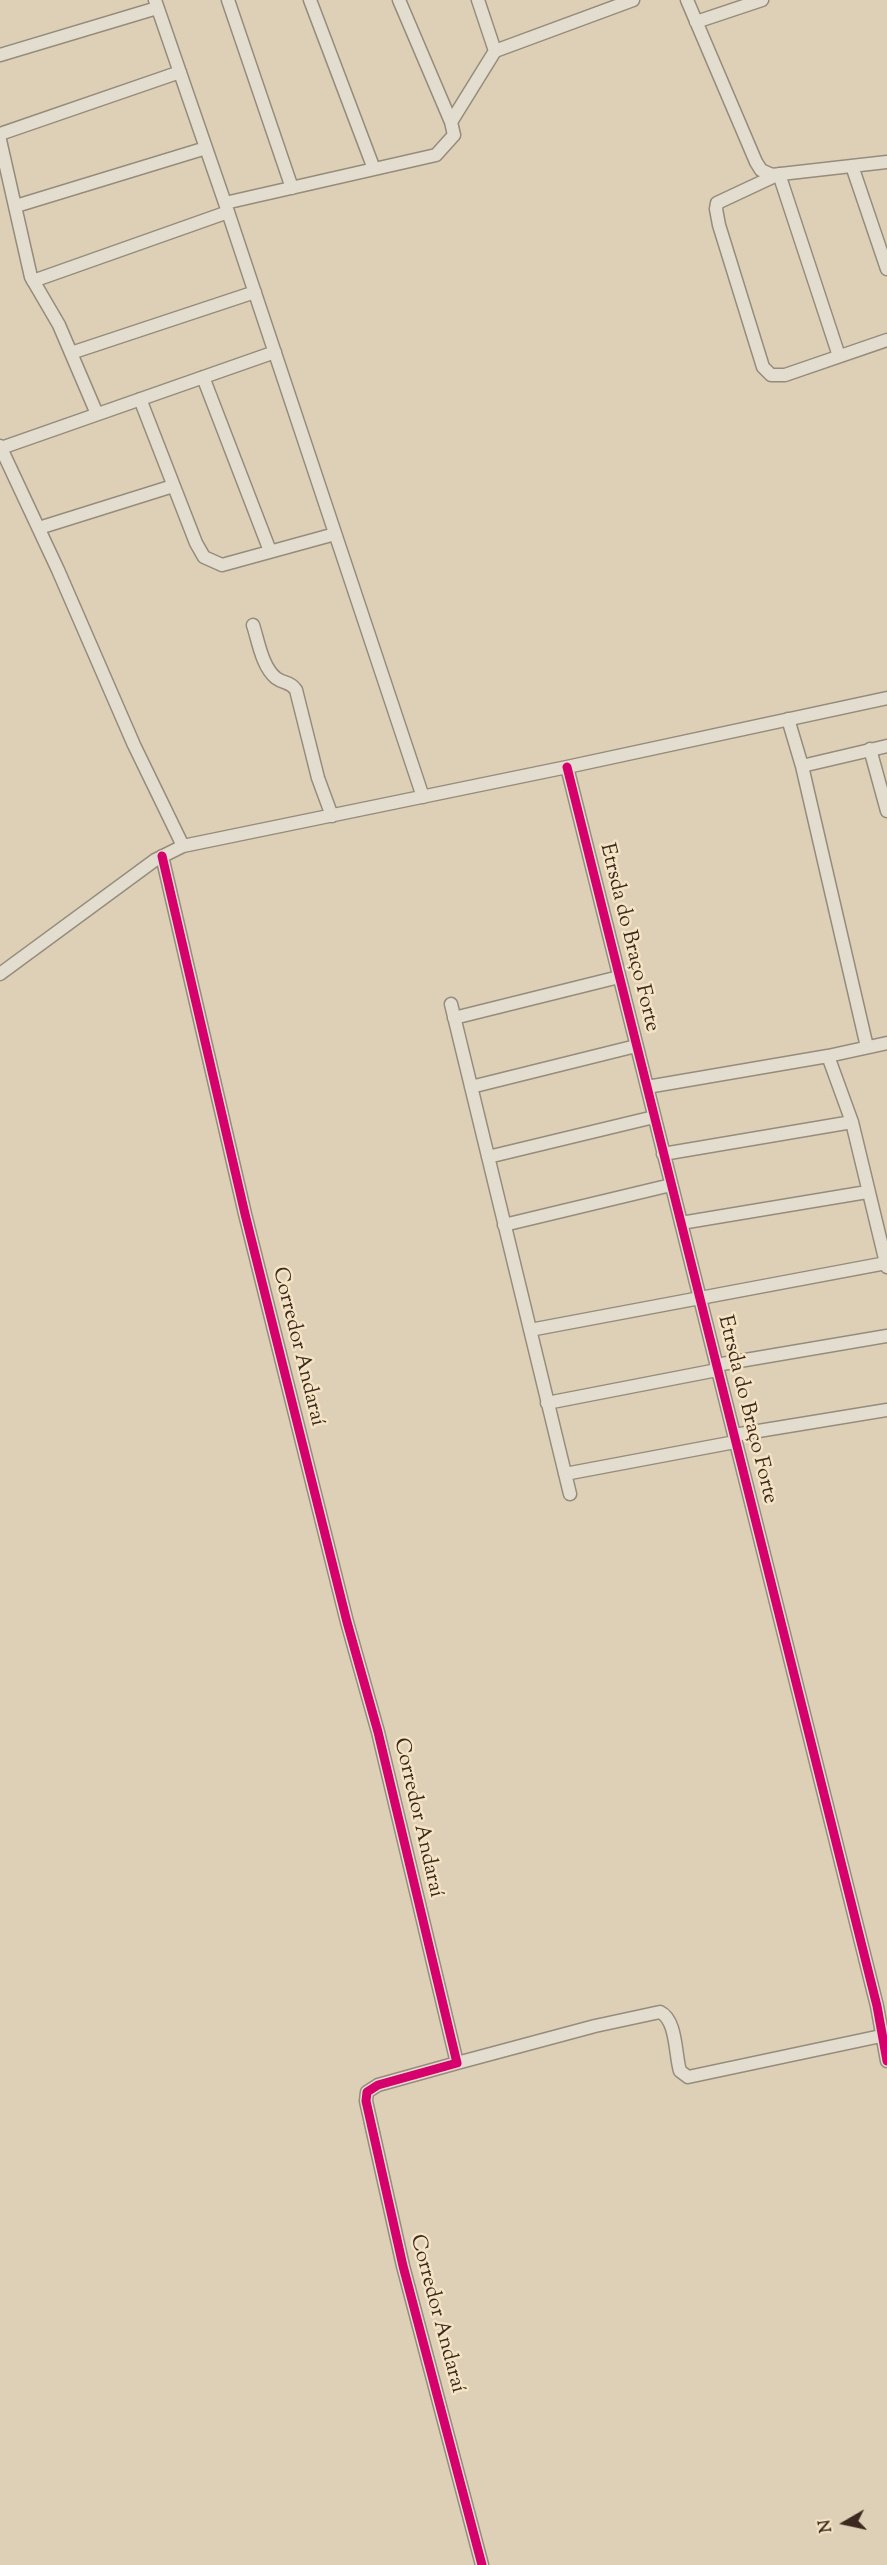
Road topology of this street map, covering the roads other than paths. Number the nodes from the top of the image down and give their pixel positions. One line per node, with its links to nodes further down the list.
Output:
1 (228, 0): 21 (street)
2 (310, 0): 19 (street)
3 (399, 0): 13 (street)
4 (478, 0): 10 (street)
5 (633, 0): 10 (street)
6 (687, 0): 9 (street)
7 (762, 0): 9 (street)
8 (156, 4): 11 (street); 12 (street)
9 (696, 22): 20 (street)
10 (495, 51): 13 (street)
11 (0, 56)
12 (180, 72): 14 (street); 16 (street)
13 (451, 122): 19 (street)
14 (0, 134)
15 (0, 140): 22 (street)
16 (206, 148): 22 (street); 23 (street)
17 (887, 162): 18 (street)
18 (852, 166): 20 (street); 24 (street)
19 (374, 169): 21 (street)
20 (779, 174): 30 (street); 30 (street)
21 (292, 188): 23 (street)
22 (16, 206): 25 (street)
23 (227, 208): 25 (street); 26 (street)
24 (887, 269)
25 (33, 281): 29 (street)
26 (255, 292): 28 (street); 29 (street)
27 (887, 340): 30 (street)
28 (274, 352): 31 (street); 37 (street)
29 (71, 353): 33 (street)
30 (839, 356)
31 (203, 377): 32 (street); 38 (street)
32 (140, 399): 33 (street); 35 (street)
33 (97, 414): 34 (street)
34 (0, 447): 36 (street)
35 (174, 486): 36 (street); 38 (street)
36 (39, 528): 49 (street)
37 (335, 534): 38 (street); 46 (street)
38 (270, 552)
39 (253, 625): 48 (street)
40 (887, 698): 41 (street)
41 (788, 719): 44 (street); 45 (street)
42 (887, 746): 43 (street)
43 (870, 749): 44 (street); 47 (street)
44 (802, 766): 57 (street)
45 (567, 768): 46 (street); 52 (street, Etrsda do Braço Forte)
46 (423, 797): 48 (street)
47 (887, 811)
48 (332, 816): 49 (street)
49 (183, 846): 50 (street)
50 (162, 856): 51 (street); 81 (street, Corredor Andaraí)
51 (0, 974)
52 (619, 977): 54 (street); 56 (street, Etrsda do Braço Forte)
53 (451, 1004): 54 (street)
54 (454, 1018): 60 (street)
55 (887, 1043): 57 (street)
56 (636, 1046): 59 (street, Etrsda do Braço Forte); 60 (street)
57 (867, 1047): 58 (street)
58 (828, 1056): 59 (street); 62 (street)
59 (647, 1087): 61 (street, Etrsda do Braço Forte)
60 (471, 1088): 64 (street)
61 (654, 1117): 63 (street, Etrsda do Braço Forte); 64 (street)
62 (852, 1122): 63 (street); 66 (street)
63 (663, 1154): 65 (street, Etrsda do Braço Forte)
64 (488, 1157): 68 (street)
65 (671, 1185): 67 (street, Etrsda do Braço Forte); 68 (street)
66 (867, 1192): 67 (street); 69 (street)
67 (681, 1223): 70 (street, Etrsda do Braço Forte)
68 (504, 1225): 71 (street)
69 (886, 1265): 70 (street)
70 (699, 1298): 71 (street); 73 (street, Etrsda do Braço Forte)
71 (530, 1330): 74 (street)
72 (887, 1336): 73 (street)
73 (717, 1367): 74 (street); 76 (street, Etrsda do Braço Forte)
74 (548, 1403): 77 (street)
75 (887, 1410): 76 (street)
76 (734, 1438): 77 (street); 79 (street, Etrsda do Braço Forte)
77 (565, 1474): 78 (street)
78 (570, 1494)
79 (881, 2036): 80 (street, Etrsda do Braço Forte); 81 (street)
80 (887, 2061)
81 (457, 2063): 82 (street, Corredor Andaraí)
82 (482, 2565)

